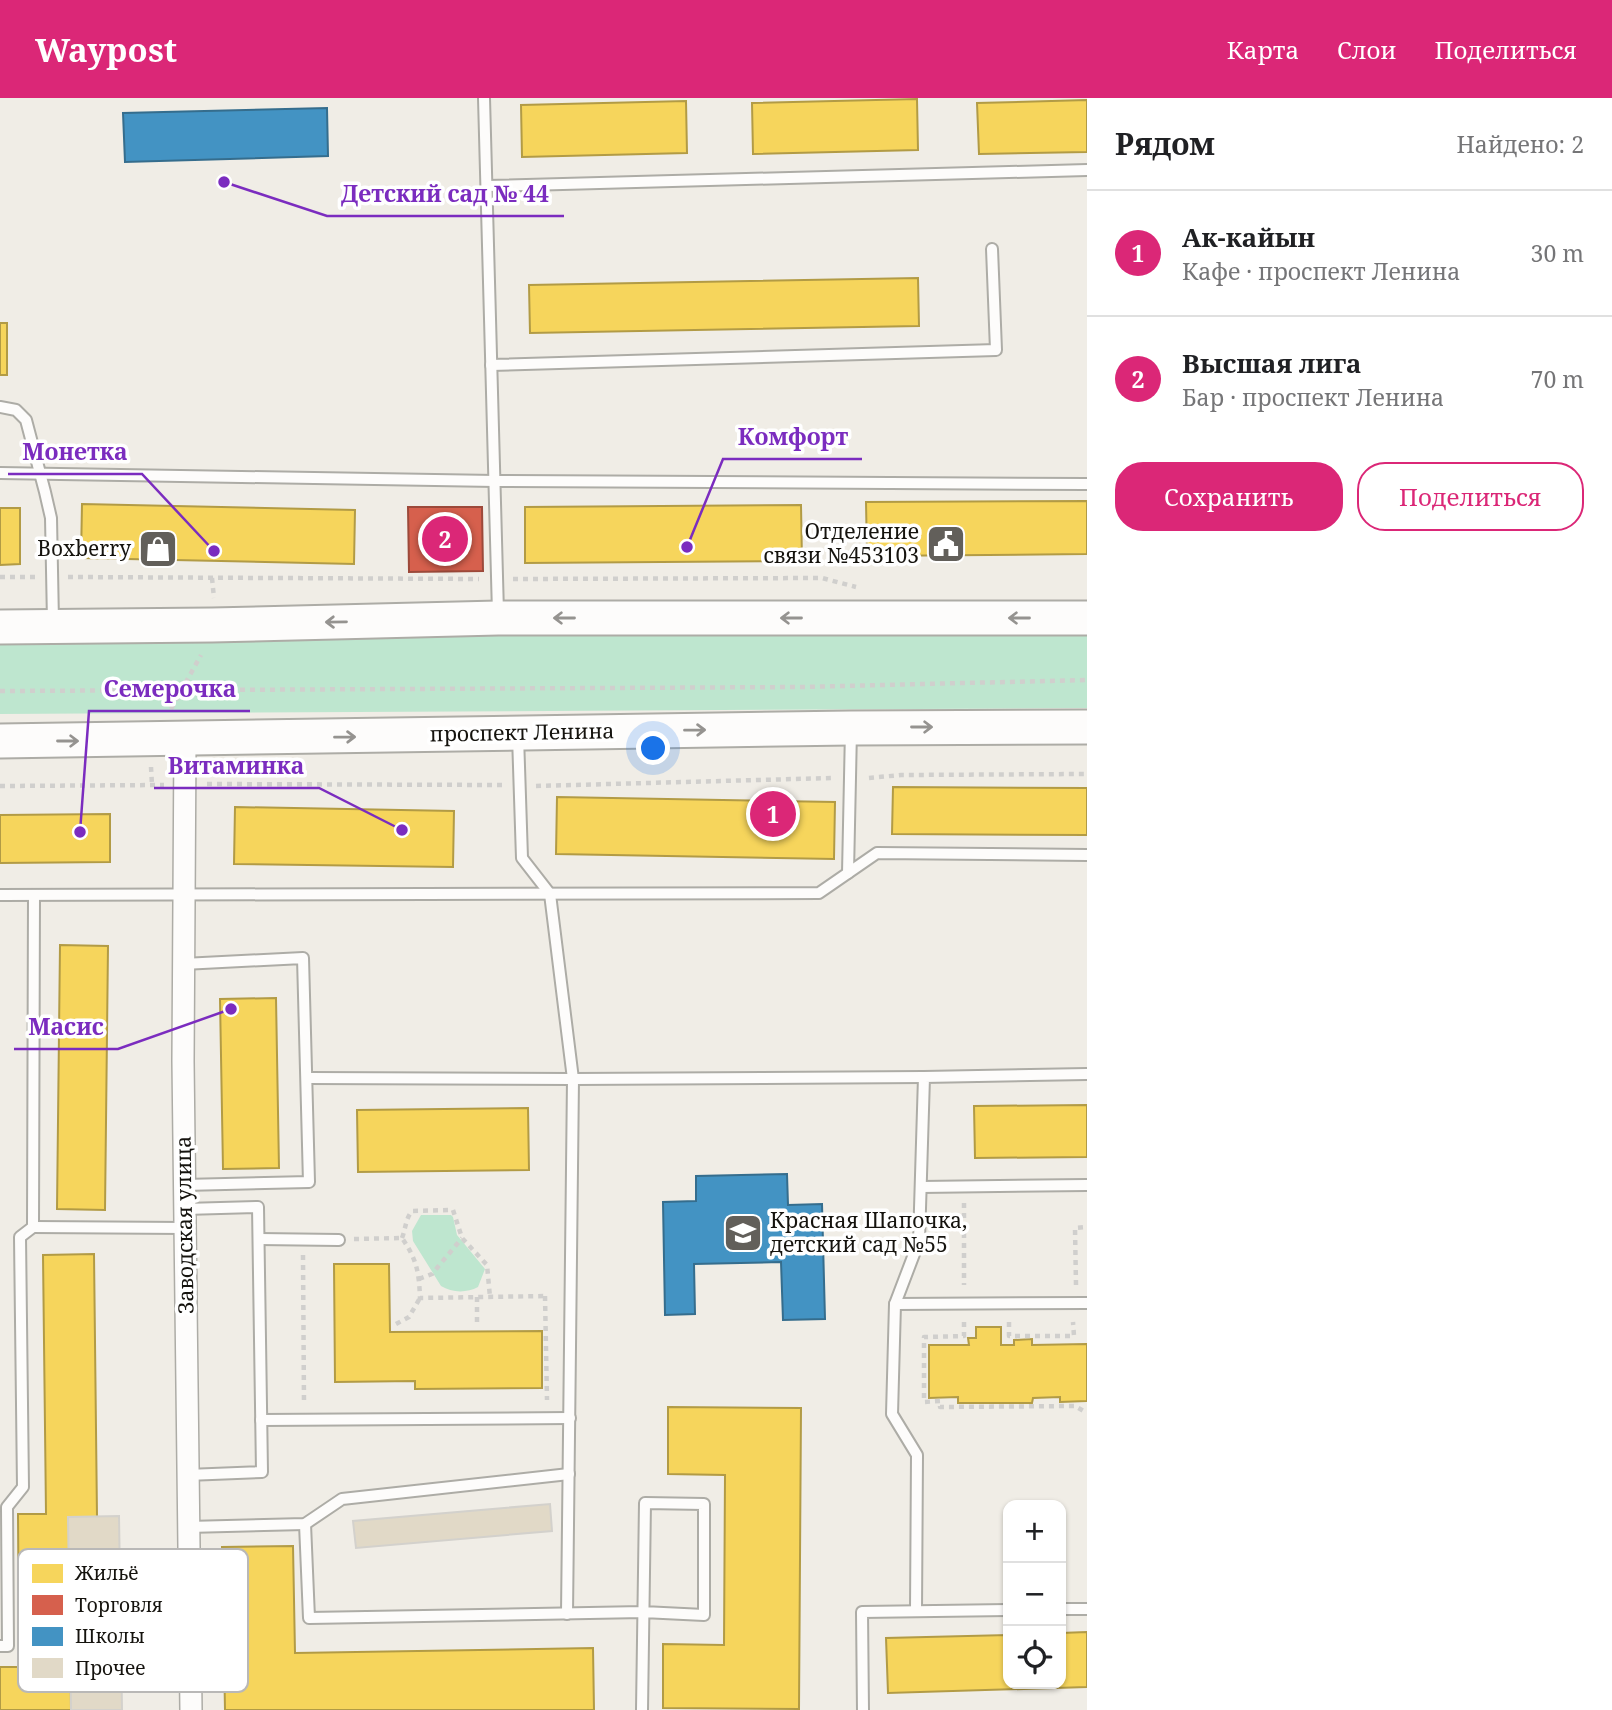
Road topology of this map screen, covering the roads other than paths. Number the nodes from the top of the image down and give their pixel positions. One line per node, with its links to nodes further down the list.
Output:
1 (484, 98): 3 (lane)
2 (1087, 170): 3 (lane)
3 (487, 186): 5 (lane)
4 (992, 249): 5 (lane)
5 (491, 365): 9 (lane)
6 (0, 407): 7 (lane)
7 (39, 472): 8 (lane); 9 (lane); 13 (lane)
8 (0, 473)
9 (495, 481): 10 (lane); 11 (lane)
10 (1087, 484)
11 (498, 618): 12 (main road, one-way to 11); 13 (main road, one-way to 13)
12 (1087, 618)
13 (53, 626): 14 (main road)
14 (0, 627)
15 (177, 727): 18 (main road, проспект Ленина, one-way to 18); 19 (main road, проспект Ленина, one-way to 15); 22 (street, Заводская улица)
16 (1087, 727): 17 (main road, проспект Ленина, one-way to 16)
17 (851, 728): 18 (main road, проспект Ленина, one-way to 17); 21 (lane)
18 (518, 733): 23 (lane)
19 (0, 741)
20 (1087, 855): 21 (lane)
21 (848, 873): 23 (lane)
22 (183, 894): 23 (lane); 25 (lane); 26 (street, Заводская улица)
23 (550, 894): 30 (lane)
24 (0, 895): 25 (lane)
25 (34, 895): 35 (lane)
26 (183, 964): 29 (lane); 31 (street, Заводская улица)
27 (1087, 1074): 28 (lane)
28 (924, 1077): 30 (lane); 33 (lane)
29 (308, 1078): 30 (lane); 31 (lane)
30 (573, 1079): 40 (lane)
31 (184, 1185): 34 (street, Заводская улица)
32 (1087, 1185): 33 (lane)
33 (921, 1187): 39 (lane)
34 (185, 1219): 35 (lane); 36 (lane); 43 (street, Заводская улица)
35 (33, 1227): 53 (lane)
36 (259, 1239): 37 (lane); 41 (lane)
37 (338, 1240)
38 (1087, 1303): 39 (lane)
39 (895, 1304): 50 (lane)
40 (570, 1418): 41 (lane); 42 (lane)
41 (261, 1420): 43 (lane)
42 (569, 1474): 44 (lane); 52 (lane)
43 (187, 1475): 45 (street, Заводская улица)
44 (305, 1524): 45 (lane); 52 (lane)
45 (188, 1527): 46 (street, Заводская улица)
46 (188, 1549)
47 (1066, 1609): 48 (lane)
48 (1087, 1609)
49 (1003, 1610): 50 (lane)
50 (916, 1611): 57 (lane)
51 (643, 1612): 51 (lane); 52 (lane); 56 (lane)
52 (567, 1614)
53 (0, 1646)
54 (191, 1692): 55 (street, Заводская улица)
55 (191, 1710)
56 (642, 1710)
57 (863, 1710)

